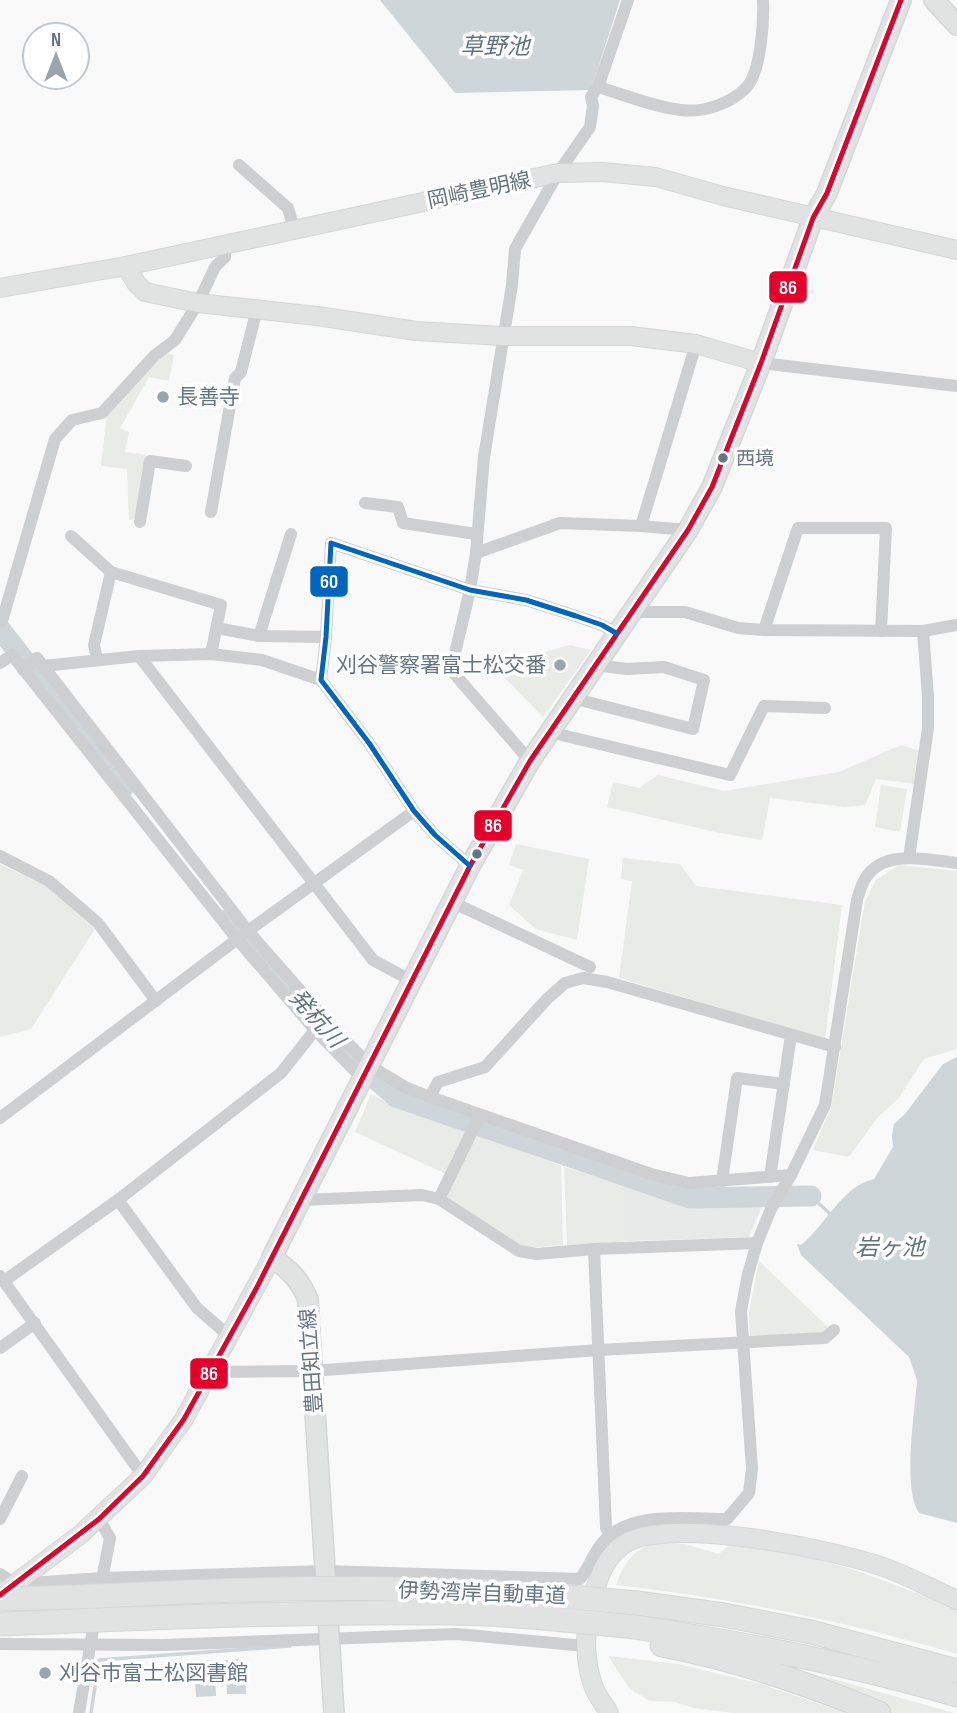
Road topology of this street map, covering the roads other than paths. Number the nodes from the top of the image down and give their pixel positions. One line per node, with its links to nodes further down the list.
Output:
1 (628, 0): 6 (street)
2 (763, 0): 6 (street)
3 (901, 0): 9 (main road)
4 (934, 0): 5 (main road)
5 (957, 25)
6 (598, 87): 8 (street)
7 (239, 165): 10 (street)
8 (558, 173): 9 (main road, 岡崎豊明線); 10 (main road, 岡崎豊明線); 17 (street)
9 (813, 218): 12 (main road, 岡崎豊明線); 19 (main road)
10 (294, 229): 11 (main road, 岡崎豊明線)
11 (226, 244): 13 (main road, 岡崎豊明線); 15 (street)
12 (957, 250)
13 (126, 266): 14 (main road, 岡崎豊明線); 15 (main road)
14 (0, 288)
15 (198, 303): 16 (main road); 34 (street)
16 (257, 309): 17 (main road); 23 (street)
17 (502, 336): 18 (main road); 28 (street)
18 (696, 344): 19 (main road); 25 (street)
19 (761, 363): 20 (street); 26 (main road)
20 (957, 386)
21 (186, 466): 24 (street)
22 (365, 502): 28 (street)
23 (211, 512)
24 (140, 522)
25 (642, 526): 26 (street); 30 (street)
26 (688, 530): 33 (main road)
27 (291, 534): 41 (street)
28 (476, 534): 30 (street)
29 (71, 536): 31 (street)
30 (476, 553): 32 (street)
31 (111, 572): 36 (street); 45 (street)
32 (470, 590): 40 (street); 42 (street); 54 (street)
33 (631, 612): 37 (street); 40 (main road)
34 (2, 621)
35 (957, 625): 39 (street)
36 (217, 628): 41 (street); 43 (street)
37 (764, 630): 38 (street); 38 (street)
38 (881, 631): 39 (street)
39 (923, 631): 57 (street)
40 (616, 633): 48 (main road)
41 (259, 636): 42 (street)
42 (326, 637): 50 (street)
43 (211, 654): 44 (street); 50 (street)
44 (139, 656): 45 (street); 60 (street)
45 (97, 660): 46 (street)
46 (40, 662): 49 (street); 62 (street)
47 (0, 663): 49 (street)
48 (594, 665): 51 (main road); 51 (street)
49 (23, 670): 63 (street)
50 (321, 680): 55 (street)
51 (572, 698): 53 (main road)
52 (825, 708): 53 (street)
53 (549, 732): 54 (main road)
54 (530, 761): 59 (main road)
55 (414, 811): 59 (street); 60 (street)
56 (0, 856): 66 (street)
57 (909, 858): 58 (street); 69 (street)
58 (957, 863)
59 (470, 866): 61 (main road)
60 (312, 883): 62 (street); 65 (street)
61 (454, 903): 64 (street); 65 (main road)
62 (248, 931): 63 (street); 70 (street)
63 (237, 939): 66 (street); 67 (street)
64 (590, 967)
65 (412, 982): 70 (main road)
66 (156, 1001): 74 (street)
67 (315, 1030): 70 (street); 79 (street)
68 (791, 1035): 69 (street); 71 (street); 72 (street)
69 (835, 1047): 75 (street)
70 (363, 1080): 72 (street); 80 (main road)
71 (784, 1084): 76 (street); 77 (street)
72 (430, 1097): 73 (street)
73 (480, 1115): 77 (street); 78 (street)
74 (0, 1118)
75 (792, 1175): 76 (street); 81 (street)
76 (770, 1177): 77 (street)
77 (722, 1181)
78 (439, 1199): 80 (street); 82 (street)
79 (118, 1200): 84 (street); 87 (street)
80 (302, 1200): 83 (main road)
81 (757, 1243): 82 (street); 88 (street)
82 (594, 1249): 90 (street)
83 (272, 1257): 87 (main road); 92 (main road, 豊田知立線)
84 (2, 1279): 85 (street)
85 (35, 1323): 89 (street); 94 (street)
86 (834, 1330): 88 (street)
87 (229, 1336): 91 (main road)
88 (743, 1342): 90 (street); 97 (street)
89 (0, 1348)
90 (598, 1350): 92 (street); 97 (street)
91 (210, 1371): 92 (street); 94 (main road)
92 (311, 1371): 98 (main road, 豊田知立線)
93 (22, 1476): 95 (street)
94 (143, 1476): 96 (main road)
95 (0, 1519)
96 (99, 1519): 99 (street); 100 (main road)
97 (610, 1535): 98 (street)
98 (325, 1571): 99 (street); 104 (main road, 豊田知立線)
99 (102, 1578): 100 (street); 106 (street)
100 (4, 1588): 108 (highway, 伊勢湾岸自動車道, bridge)
101 (957, 1600): 107 (main road)
102 (0, 1624): 103 (highway, 伊勢湾岸自動車道, bridge)
103 (631, 1632): 109 (highway, 伊勢湾岸自動車道); 113 (highway)
104 (330, 1640): 106 (street); 107 (street); 111 (main road, 豊田知立線)
105 (0, 1644): 106 (street)
106 (91, 1644): 110 (street)
107 (585, 1646): 112 (main road)
108 (957, 1671)
109 (957, 1696)
110 (79, 1713)
111 (334, 1713)
112 (609, 1713)
113 (879, 1713)

